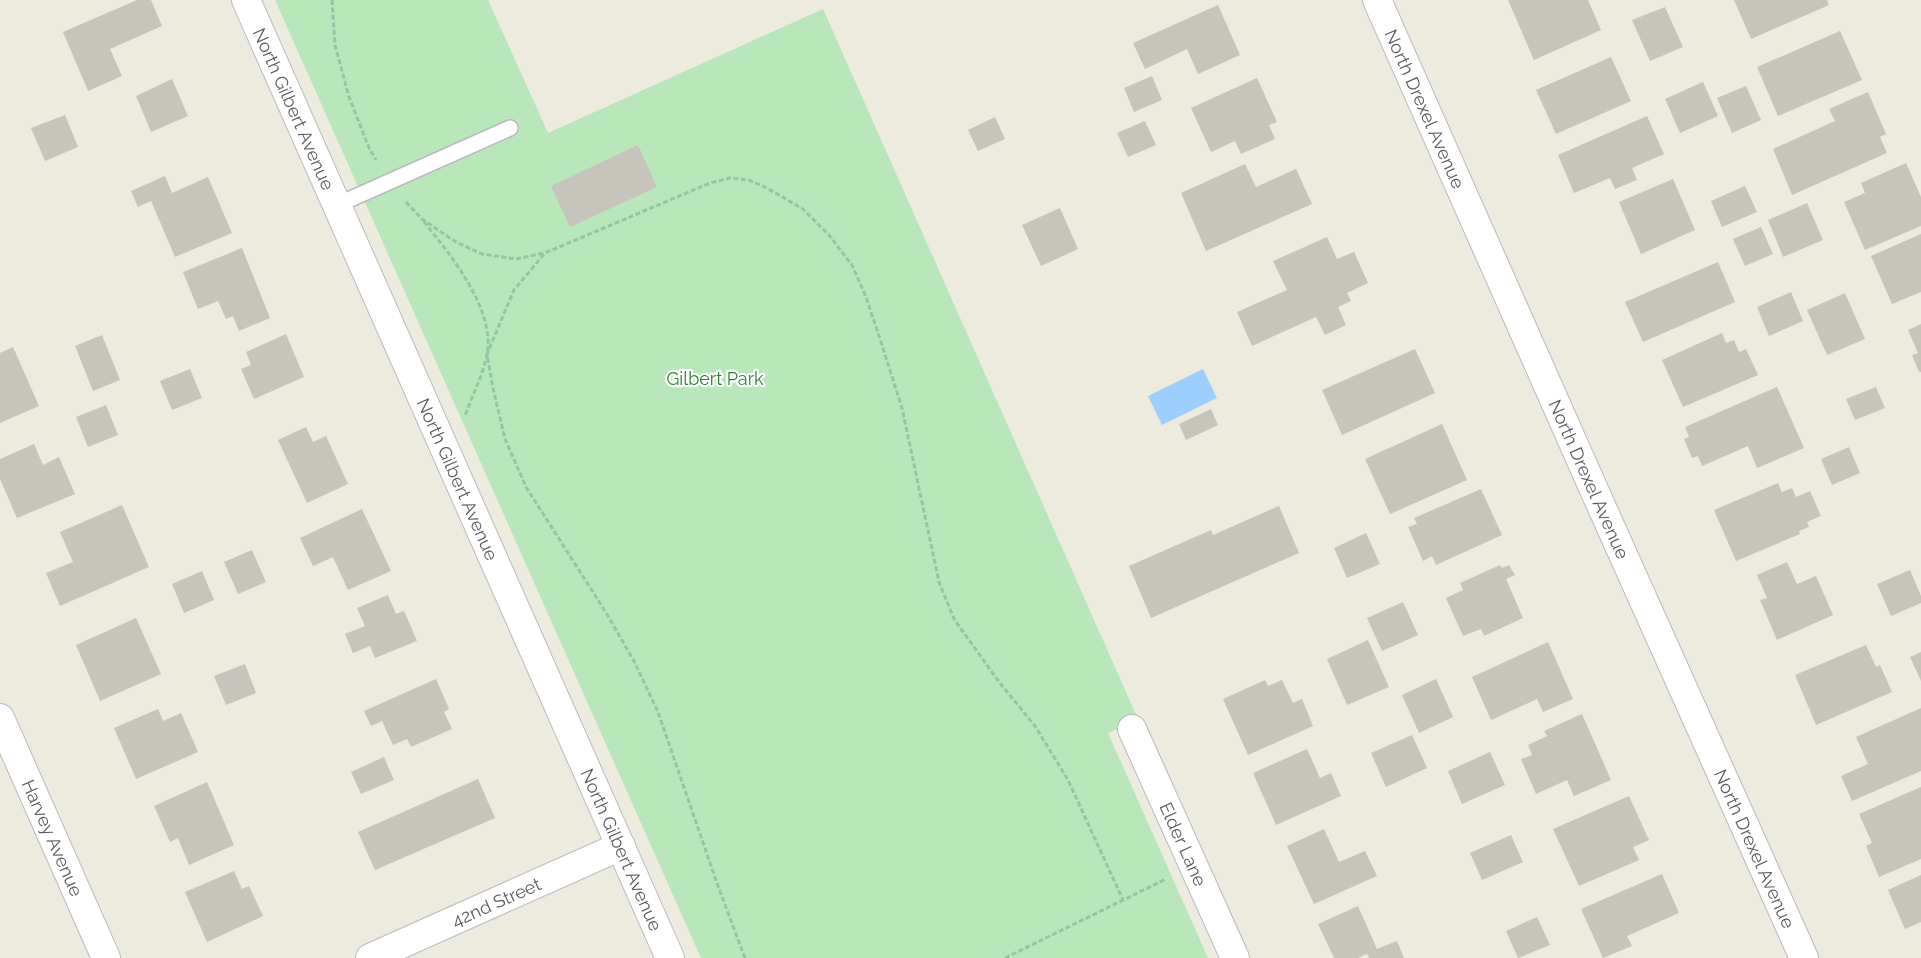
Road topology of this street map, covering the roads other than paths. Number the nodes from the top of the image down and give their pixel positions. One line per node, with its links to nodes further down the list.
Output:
1 (246, 0): 4 (street, North Gilbert Avenue)
2 (1377, 0): 12 (street, North Drexel Avenue)
3 (510, 128): 4 (lane)
4 (337, 206): 7 (street, North Gilbert Avenue)
5 (0, 718): 8 (street, Harvey Avenue)
6 (1132, 729): 11 (street, Elder Lane)
7 (621, 846): 9 (street, 42nd Street); 10 (street, North Gilbert Avenue)
8 (106, 958)
9 (370, 958)
10 (670, 958)
11 (1235, 958)
12 (1804, 958)

